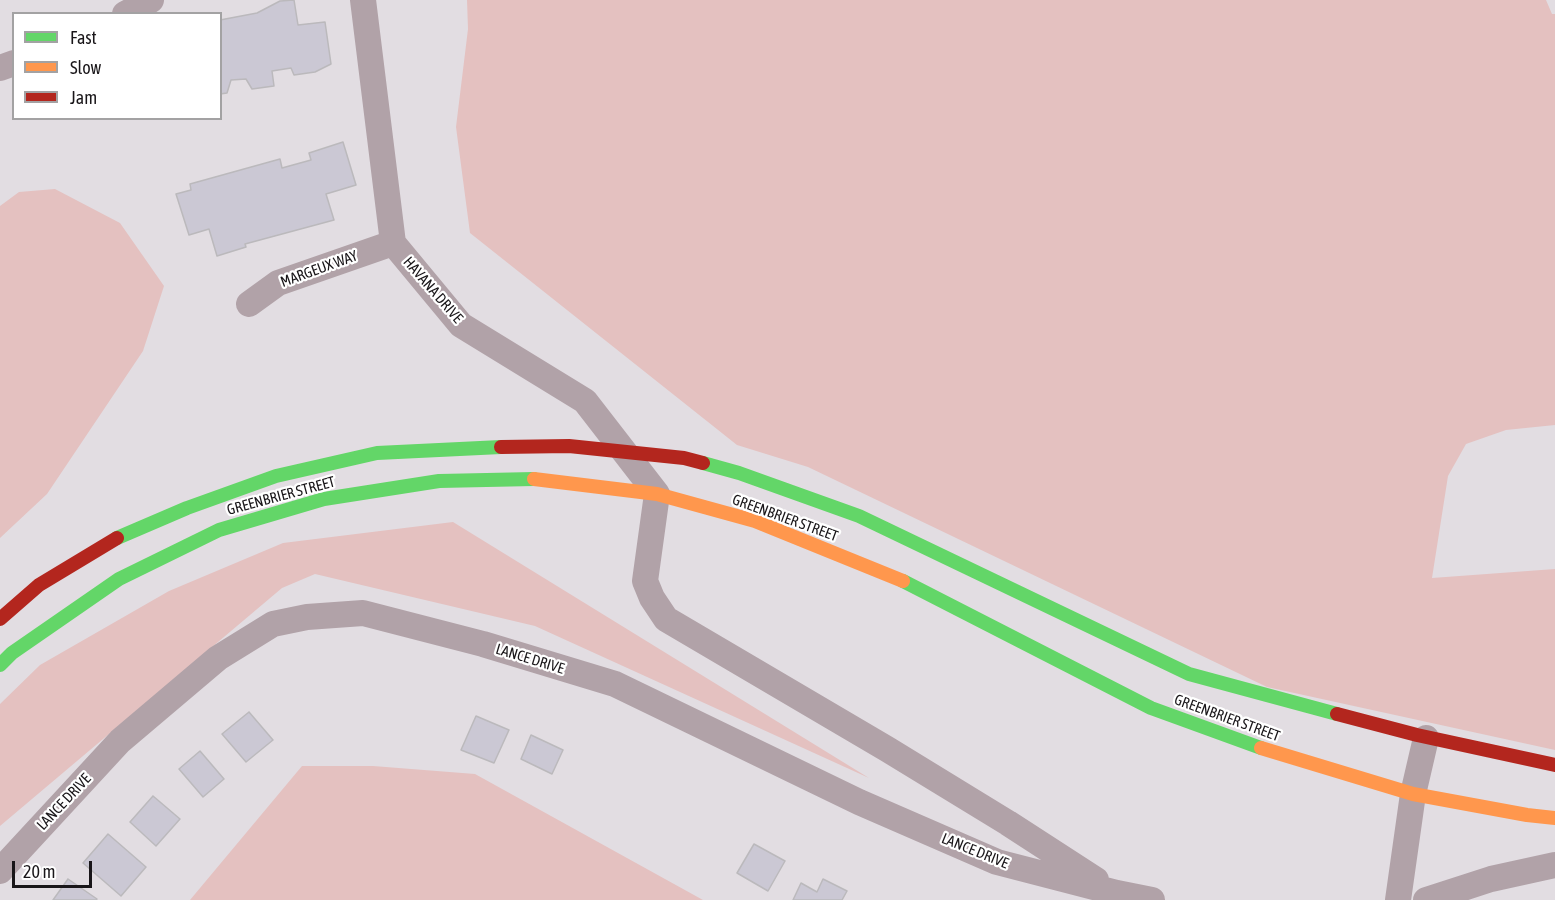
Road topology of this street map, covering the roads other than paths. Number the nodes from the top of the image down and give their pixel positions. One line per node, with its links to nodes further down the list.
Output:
1 (151, 0): 3 (street)
2 (363, 0): 4 (street, HAVANA DRIVE)
3 (129, 12)
4 (393, 243): 5 (street, MARGEUX WAY); 6 (street, HAVANA DRIVE)
5 (249, 304)
6 (624, 452): 7 (street, HAVANA DRIVE); 8 (main road, GREENBRIER STREET); 10 (main road, GREENBRIER STREET)
7 (657, 494): 9 (main road, GREENBRIER STREET); 12 (main road, GREENBRIER STREET); 16 (street, LANCE DRIVE)
8 (0, 619)
9 (0, 665)
10 (1426, 738): 11 (main road, GREENBRIER STREET); 12 (street)
11 (1555, 765)
12 (1413, 794): 13 (main road, GREENBRIER STREET); 18 (street)
13 (1555, 818)
14 (1555, 865): 19 (street)
15 (0, 871): 16 (street, LANCE DRIVE)
16 (1117, 893): 17 (street, LANCE DRIVE)
17 (1152, 900)
18 (1398, 900)
19 (1426, 900)

